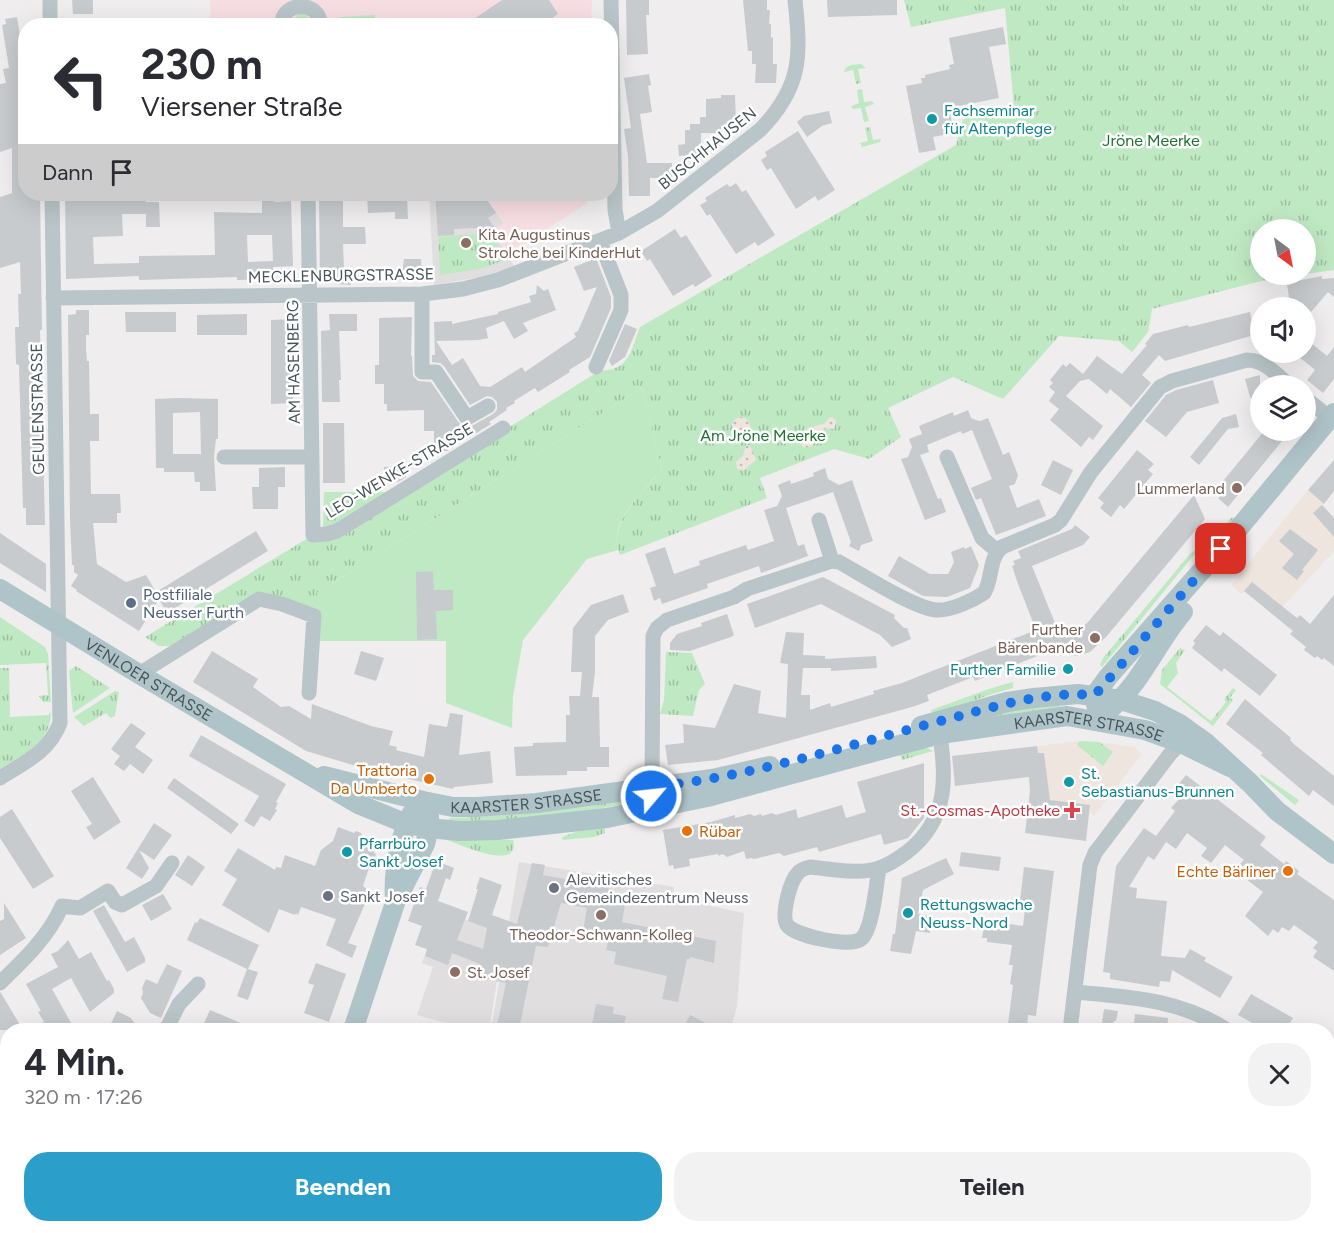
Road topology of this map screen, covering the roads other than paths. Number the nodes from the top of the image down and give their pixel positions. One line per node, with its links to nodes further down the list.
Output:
1 (50, 0): 4 (street)
2 (611, 0): 7 (street)
3 (795, 0): 11 (street, BUSCHHAUSEN)
4 (50, 18)
5 (283, 18): 6 (street)
6 (319, 18)
7 (611, 18)
8 (52, 201): 15 (street, GEULENSTRASSE)
9 (308, 201): 13 (street, AM HASENBERG)
10 (615, 201): 11 (street)
11 (619, 233): 12 (street, MECKLENBURGSTRASSE)
12 (600, 241): 14 (street, MECKLENBURGSTRASSE); 16 (street)
13 (310, 294): 14 (street, MECKLENBURGSTRASSE); 15 (street, MECKLENBURGSTRASSE); 23 (street, AM HASENBERG)
14 (422, 294): 18 (street, LEO-WENKE-STRASSE)
15 (53, 298): 30 (street, GEULENSTRASSE)
16 (596, 367)
17 (1277, 375): 27 (street)
18 (488, 406)
19 (1316, 407): 20 (street)
20 (1333, 421): 33 (main road); 34 (main road)
21 (503, 428): 26 (street, LEO-WENKE-STRASSE)
22 (224, 457): 23 (street)
23 (312, 457): 26 (street, AM HASENBERG)
24 (947, 457): 27 (street)
25 (819, 520): 28 (street)
26 (313, 535)
27 (997, 551): 28 (street)
28 (832, 561): 42 (street)
29 (0, 589): 30 (main road, VENLOER STRASSE)
30 (57, 624): 31 (main road, VENLOER STRASSE); 41 (street, GEULENSTRASSE)
31 (139, 674): 32 (street); 40 (main road, VENLOER STRASSE)
32 (309, 693)
33 (1095, 695): 34 (main road, KAARSTER STRASSE); 35 (main road); 36 (main road, KAARSTER STRASSE)
34 (1121, 700): 35 (main road); 37 (main road, KAARSTER STRASSE)
35 (1098, 720): 36 (main road, KAARSTER STRASSE); 38 (main road, KAARSTER STRASSE)
36 (938, 728): 42 (main road, KAARSTER STRASSE); 44 (main road, KAARSTER STRASSE); 49 (street)
37 (1205, 741): 38 (street); 39 (main road, KAARSTER STRASSE)
38 (1181, 743): 39 (main road, KAARSTER STRASSE); 53 (street)
39 (1230, 767): 47 (main road, KAARSTER STRASSE)
40 (298, 768): 43 (main road, VENLOER STRASSE); 45 (main road, VENLOER STRASSE)
41 (0, 778)
42 (652, 787): 43 (main road, KAARSTER STRASSE); 44 (main road)
43 (423, 801): 45 (main road); 46 (main road)
44 (591, 820): 46 (main road, KAARSTER STRASSE)
45 (406, 824): 46 (main road, VENLOER STRASSE); 50 (main road)
46 (429, 828): 50 (main road)
47 (1334, 854)
48 (172, 863): 51 (street)
49 (879, 868): 49 (street)
50 (395, 903): 55 (main road)
51 (0, 983)
52 (198, 984): 54 (street)
53 (1075, 992): 56 (street); 57 (street)
54 (170, 1023)
55 (355, 1023)
56 (1071, 1023)
57 (1215, 1023)

